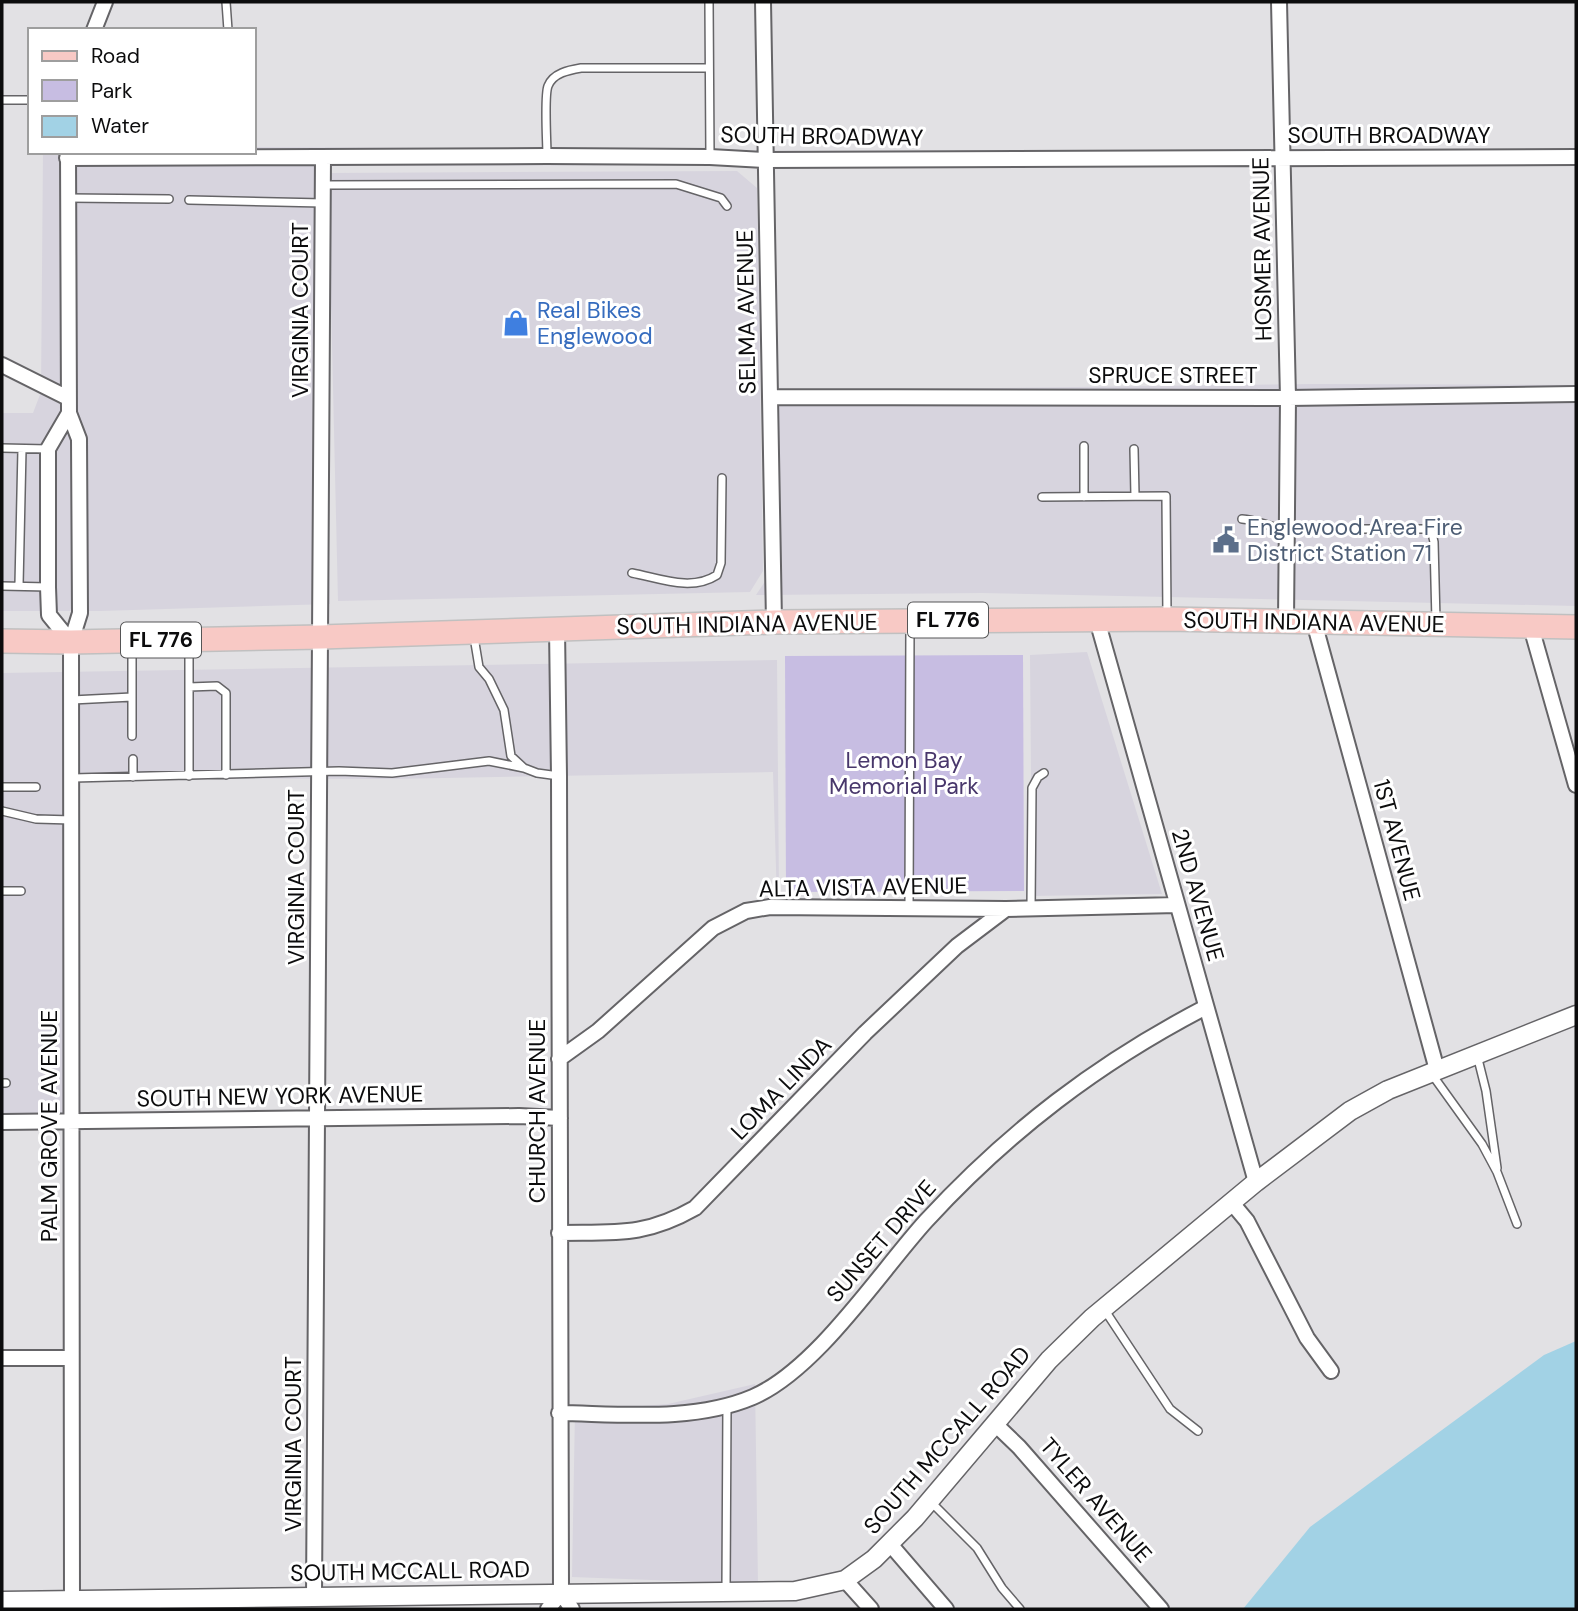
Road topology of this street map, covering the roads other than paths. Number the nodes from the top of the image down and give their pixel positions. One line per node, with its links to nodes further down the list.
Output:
1 (105, 2): 6 (street)
2 (226, 2): 7 (lane)
3 (709, 2): 8 (lane)
4 (762, 2): 17 (street, SELMA AVENUE)
5 (1279, 2): 16 (street, HOSMER AVENUE)
6 (95, 28)
7 (228, 28)
8 (709, 68): 12 (lane); 14 (lane)
9 (2, 100): 10 (lane)
10 (28, 100)
11 (68, 155): 13 (street, SOUTH BROADWAY); 19 (street)
12 (547, 156): 13 (street, SOUTH BROADWAY); 14 (street, SOUTH BROADWAY)
13 (323, 157): 18 (street, VIRGINIA COURT)
14 (710, 157): 17 (street, SOUTH BROADWAY)
15 (1576, 157): 16 (street, SOUTH BROADWAY)
16 (1282, 158): 17 (street, SOUTH BROADWAY); 27 (street, HOSMER AVENUE)
17 (765, 160): 26 (street, SELMA AVENUE)
18 (323, 185): 22 (street, VIRGINIA COURT); 23 (lane)
19 (67, 198): 20 (lane); 28 (street)
20 (169, 199)
21 (189, 200): 22 (lane)
22 (323, 203): 55 (street, VIRGINIA COURT)
23 (727, 206)
24 (2, 365): 28 (street)
25 (1576, 394): 27 (street, SPRUCE STREET)
26 (771, 397): 27 (street, SPRUCE STREET); 48 (street, SELMA AVENUE)
27 (1288, 398): 39 (street, HOSMER AVENUE)
28 (69, 406): 32 (street); 59 (street, PALM GROVE AVENUE)
29 (1084, 446): 37 (lane)
30 (2, 448): 31 (lane)
31 (22, 449): 32 (lane); 41 (lane)
32 (48, 449): 43 (street)
33 (1134, 449): 35 (lane)
34 (722, 478): 40 (lane)
35 (1135, 496): 37 (lane); 44 (lane)
36 (1042, 497): 37 (lane)
37 (1084, 497)
38 (1242, 519): 39 (lane)
39 (1287, 529): 47 (street, HOSMER AVENUE); 50 (lane)
40 (632, 573)
41 (19, 585): 42 (lane); 43 (lane)
42 (2, 586)
43 (48, 587): 59 (street)
44 (1167, 619): 45 (main road, SOUTH INDIANA AVENUE / FL 776); 47 (main road, SOUTH INDIANA AVENUE / FL 776)
45 (1097, 620): 46 (main road, SOUTH INDIANA AVENUE / FL 776); 80 (street, 2ND AVENUE)
46 (910, 621): 48 (main road, SOUTH INDIANA AVENUE / FL 776); 81 (lane)
47 (1286, 621): 49 (main road, SOUTH INDIANA AVENUE / FL 776)
48 (774, 622): 53 (main road, SOUTH INDIANA AVENUE / FL 776)
49 (1314, 622): 50 (main road, SOUTH INDIANA AVENUE / FL 776); 88 (street, 1ST AVENUE)
50 (1436, 625): 51 (main road, SOUTH INDIANA AVENUE / FL 776)
51 (1531, 627): 52 (main road, SOUTH INDIANA AVENUE / FL 776); 73 (street)
52 (1576, 627)
53 (557, 629): 54 (main road, SOUTH INDIANA AVENUE / FL 776); 70 (street, CHURCH AVENUE)
54 (473, 632): 55 (main road, SOUTH INDIANA AVENUE / FL 776); 65 (lane)
55 (321, 637): 57 (main road, SOUTH INDIANA AVENUE / FL 776); 66 (street, VIRGINIA COURT)
56 (132, 640): 57 (main road, SOUTH INDIANA AVENUE / FL 776); 59 (main road, SOUTH INDIANA AVENUE / FL 776); 61 (lane)
57 (189, 640): 60 (lane)
58 (2, 641): 59 (main road, SOUTH INDIANA AVENUE / FL 776)
59 (71, 642): 62 (street, PALM GROVE AVENUE)
60 (189, 687): 68 (lane); 69 (lane)
61 (132, 697): 62 (lane); 63 (lane)
62 (72, 700): 72 (street, PALM GROVE AVENUE)
63 (132, 736)
64 (133, 759): 71 (lane)
65 (524, 768): 66 (lane); 70 (lane)
66 (320, 773): 68 (lane); 90 (street, VIRGINIA COURT)
67 (1044, 773): 82 (lane)
68 (226, 775): 69 (lane)
69 (189, 776): 71 (lane)
70 (559, 776): 87 (street, CHURCH AVENUE)
71 (133, 777): 72 (lane)
72 (72, 778): 77 (street, PALM GROVE AVENUE)
73 (1576, 785)
74 (2, 787): 75 (lane)
75 (36, 787)
76 (2, 811): 77 (lane)
77 (72, 820): 92 (street, PALM GROVE AVENUE)
78 (2, 891): 79 (lane)
79 (21, 891)
80 (1177, 905): 82 (street, ALTA VISTA AVENUE); 84 (street, 2ND AVENUE)
81 (909, 908): 83 (street, ALTA VISTA AVENUE); 87 (street, ALTA VISTA AVENUE)
82 (1031, 908): 83 (street, ALTA VISTA AVENUE)
83 (1006, 909): 97 (street, LOMA LINDA)
84 (1206, 1007): 94 (street, 2ND AVENUE); 102 (street, SUNSET DRIVE)
85 (1576, 1014): 86 (street, SOUTH MCCALL ROAD)
86 (1477, 1054): 88 (street, SOUTH MCCALL ROAD); 93 (lane)
87 (559, 1059): 89 (street, CHURCH AVENUE)
88 (1434, 1071): 93 (lane); 94 (street, SOUTH MCCALL ROAD)
89 (560, 1118): 90 (street, SOUTH NEW YORK AVENUE); 97 (street, CHURCH AVENUE)
90 (318, 1119): 92 (street, SOUTH NEW YORK AVENUE); 111 (street, VIRGINIA COURT)
91 (2, 1122): 92 (street, SOUTH NEW YORK AVENUE)
92 (73, 1122): 100 (street, PALM GROVE AVENUE)
93 (1497, 1172): 96 (lane)
94 (1256, 1182): 95 (street, SOUTH MCCALL ROAD)
95 (1232, 1203): 98 (street, SOUTH MCCALL ROAD); 101 (street)
96 (1517, 1224)
97 (559, 1233): 103 (street, CHURCH AVENUE)
98 (1103, 1309): 104 (street, SOUTH MCCALL ROAD); 105 (lane)
99 (2, 1358): 100 (street)
100 (71, 1358): 115 (street, PALM GROVE AVENUE)
101 (1331, 1371)
102 (727, 1405): 103 (street, SUNSET DRIVE); 109 (lane)
103 (559, 1413): 110 (street, CHURCH AVENUE)
104 (994, 1423): 106 (street, SOUTH MCCALL ROAD); 121 (street, TYLER AVENUE)
105 (1198, 1431)
106 (930, 1500): 107 (street, SOUTH MCCALL ROAD); 120 (lane)
107 (890, 1544): 108 (street, SOUTH MCCALL ROAD); 119 (street)
108 (845, 1580): 109 (street, SOUTH MCCALL ROAD); 118 (street)
109 (726, 1592): 110 (street, SOUTH MCCALL ROAD)
110 (561, 1593): 113 (street, SOUTH MCCALL ROAD); 116 (street); 117 (street)
111 (314, 1597): 114 (street, SOUTH MCCALL ROAD); 115 (street, SOUTH MCCALL ROAD)
112 (2, 1601): 115 (street, SOUTH MCCALL ROAD)
113 (442, 1602): 114 (street, SOUTH MCCALL ROAD)
114 (367, 1603)
115 (73, 1605)
116 (548, 1609)
117 (572, 1609)
118 (871, 1609)
119 (946, 1609)
120 (1020, 1609)
121 (1161, 1609)

